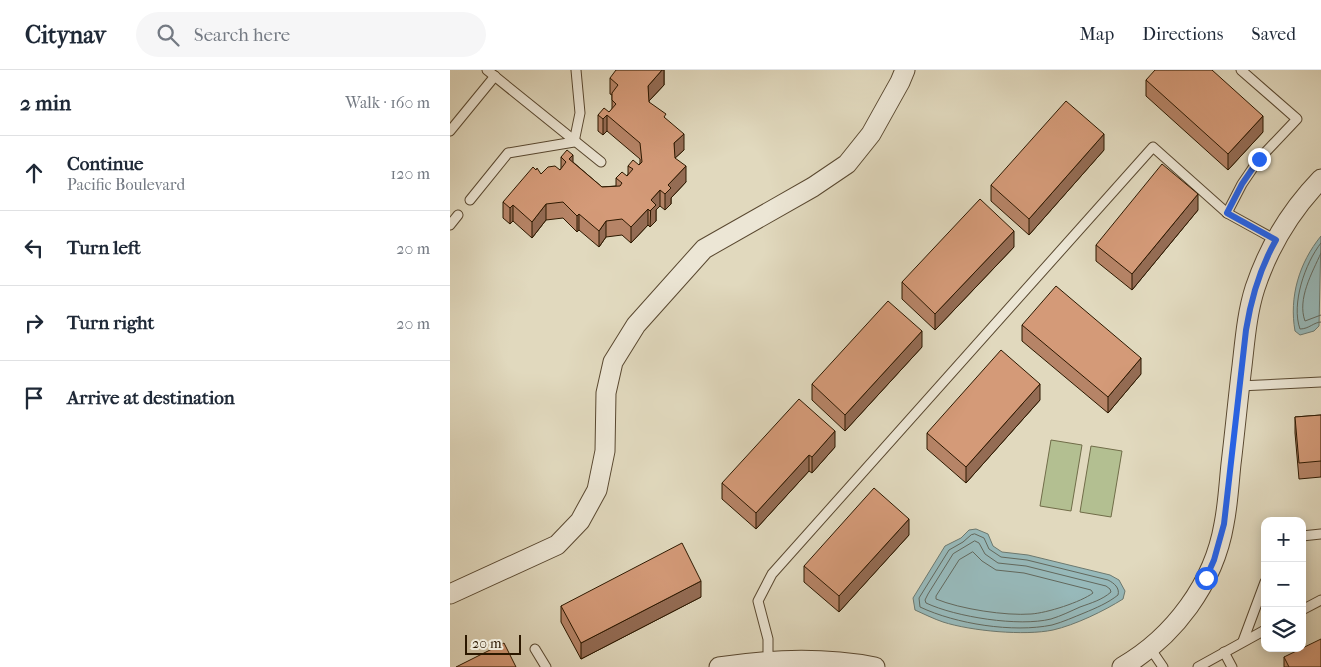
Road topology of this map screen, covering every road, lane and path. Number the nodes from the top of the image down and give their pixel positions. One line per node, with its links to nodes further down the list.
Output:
1 (487, 70): 5 (lane)
2 (576, 70): 7 (lane)
3 (905, 70): 20 (street)
4 (1242, 70): 11 (lane)
5 (495, 76): 6 (lane); 7 (lane)
6 (450, 131)
7 (574, 142): 8 (lane); 10 (lane)
8 (601, 162)
9 (1321, 179): 14 (street)
10 (470, 200)
11 (1227, 213): 14 (lane); 28 (lane)
12 (458, 215): 13 (lane)
13 (450, 226)
14 (1276, 240): 16 (street)
15 (1321, 382): 16 (lane)
16 (1240, 386): 25 (street)
17 (1321, 534): 18 (lane)
18 (1306, 536)
19 (1261, 593): 24 (lane)
20 (450, 594)
21 (1321, 600): 22 (lane)
22 (1306, 608)
23 (1261, 632): 24 (lane)
24 (1243, 641): 27 (lane)
25 (1150, 648): 32 (street); 33 (lane)
26 (534, 649): 29 (lane)
27 (1224, 652): 34 (lane); 35 (lane)
28 (768, 664): 30 (street); 31 (street)
29 (546, 667)
30 (719, 667)
31 (875, 667)
32 (1122, 667)
33 (1163, 667)
34 (1198, 667)
35 (1232, 667)

